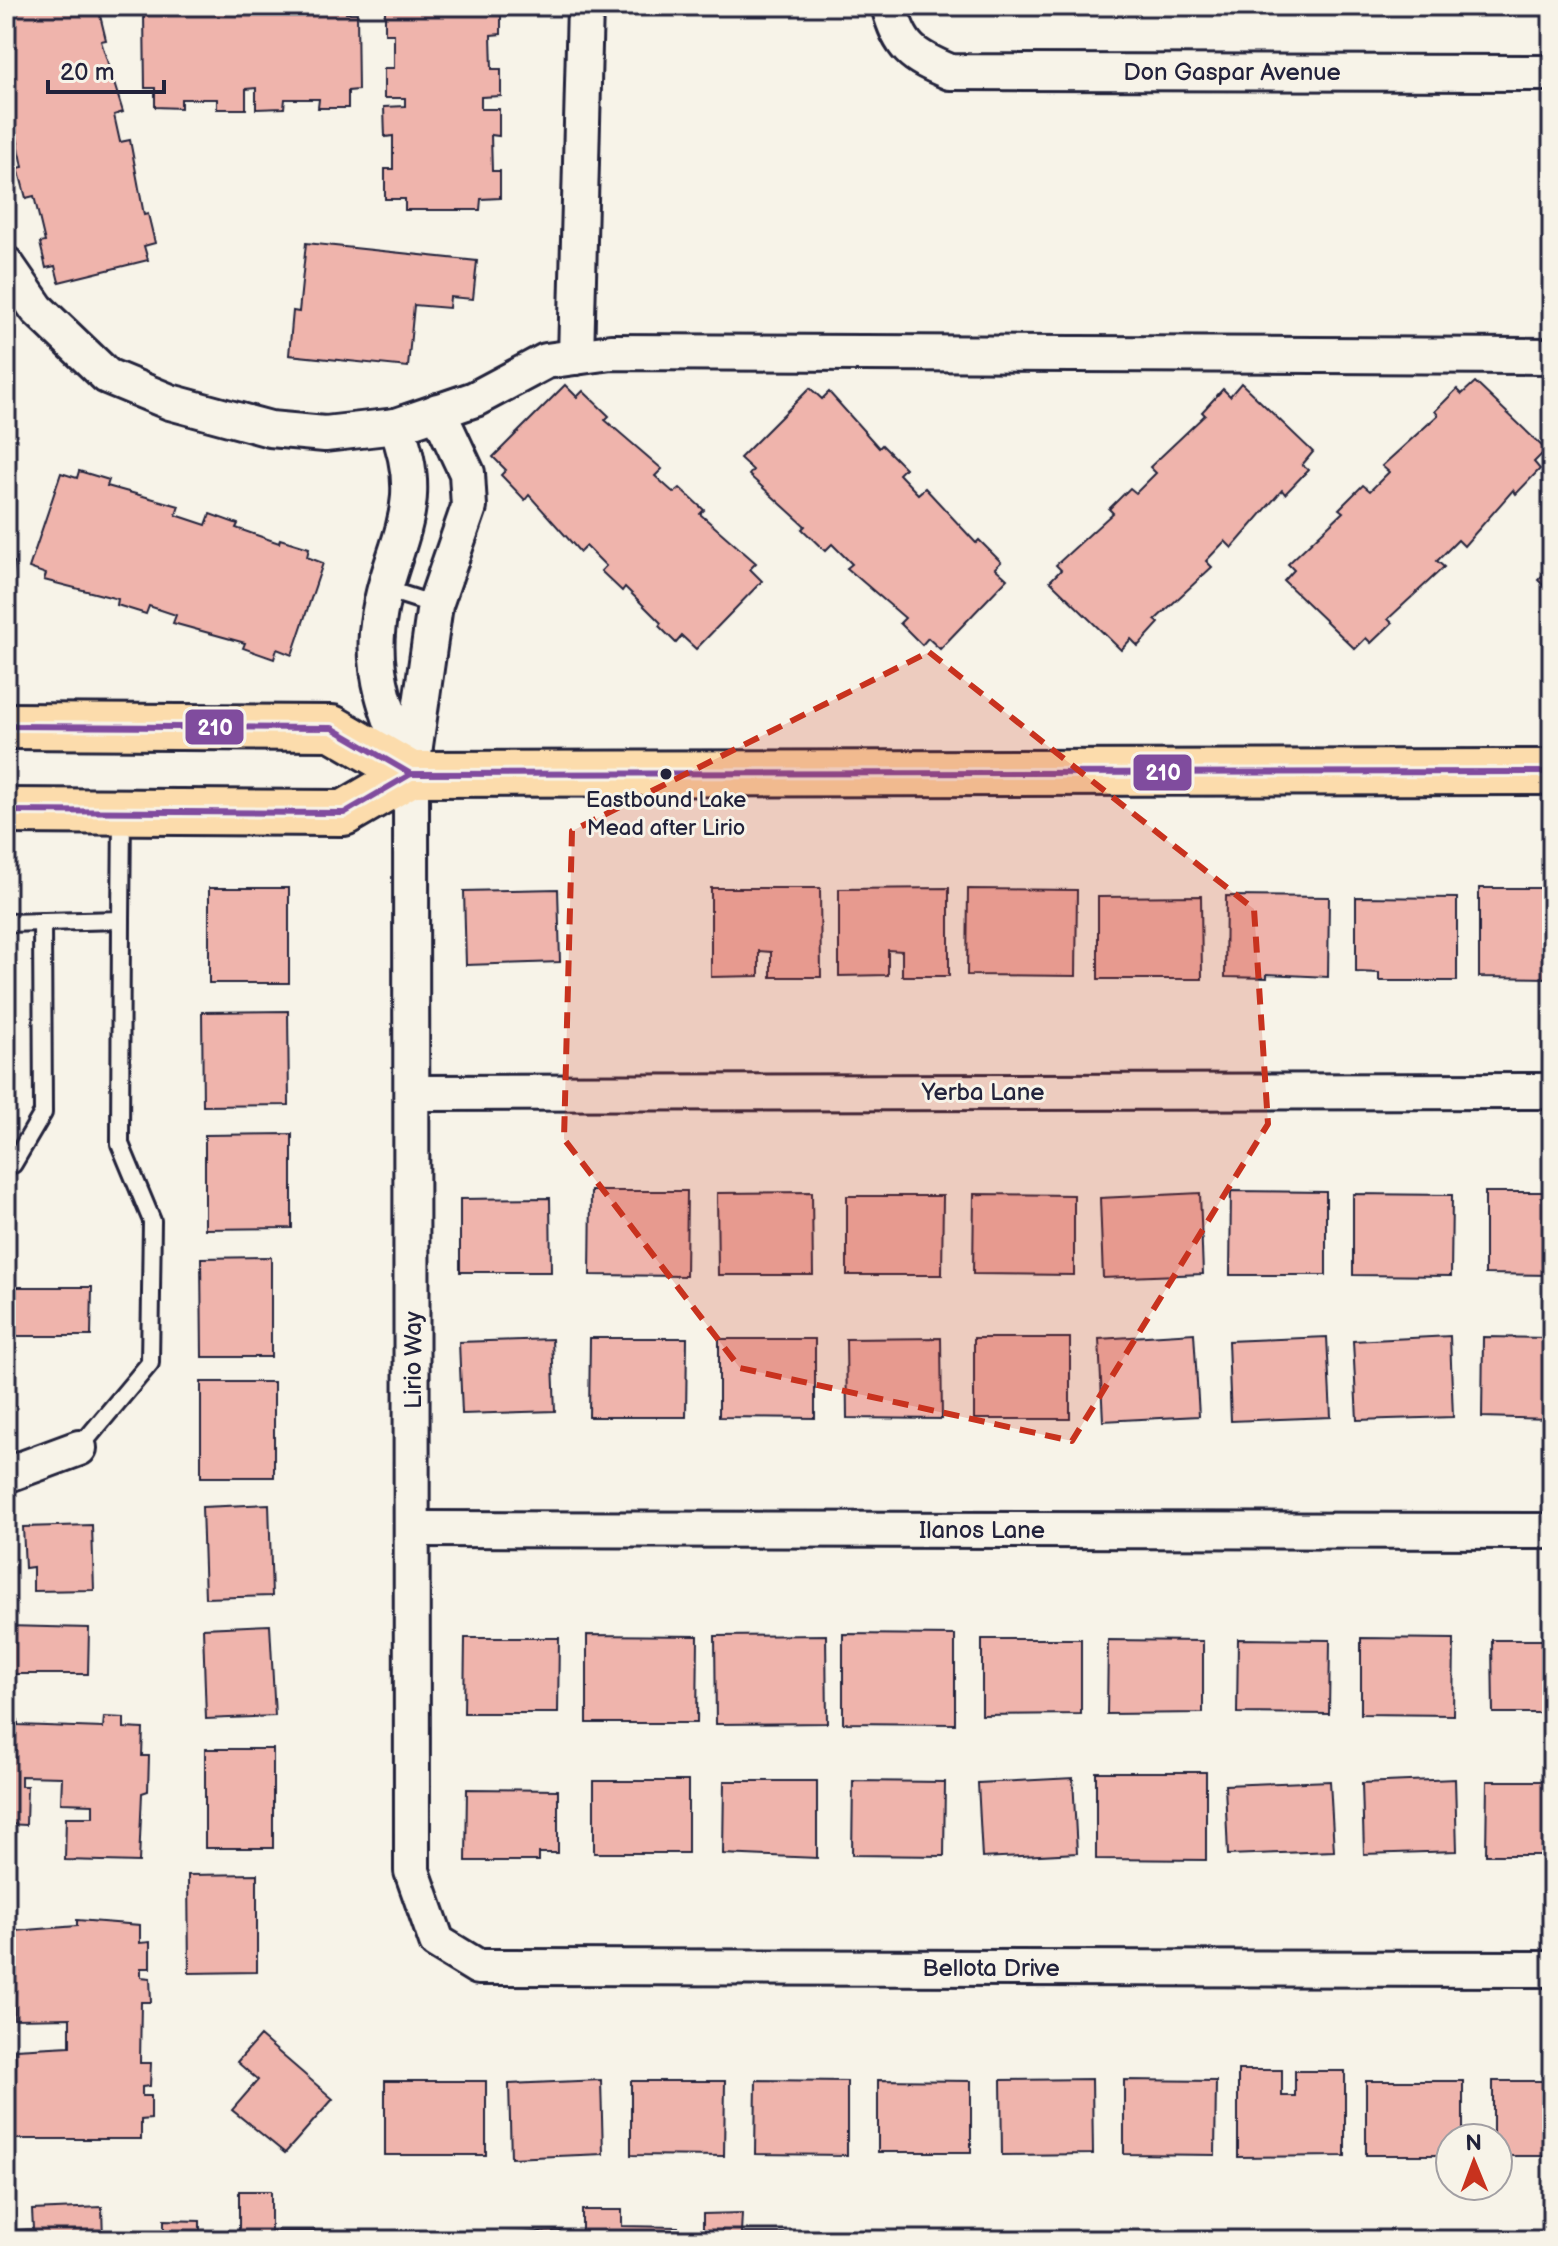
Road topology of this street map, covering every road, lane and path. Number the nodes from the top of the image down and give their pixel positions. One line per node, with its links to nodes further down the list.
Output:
1 (585, 6): 6 (street)
2 (889, 6): 3 (street, Don Gaspar Avenue)
3 (1552, 73)
4 (6, 264): 8 (street)
5 (1552, 356): 6 (street)
6 (576, 357): 7 (street)
7 (438, 411): 8 (street); 10 (street)
8 (396, 426): 9 (street)
9 (385, 589): 10 (lane); 13 (street)
10 (435, 605): 13 (street)
11 (6, 726): 13 (main road)
12 (1552, 772): 13 (main road)
13 (411, 774): 15 (main road); 20 (street, Lirio Way)
14 (6, 811): 15 (main road)
15 (122, 812): 16 (lane)
16 (121, 920): 17 (lane); 22 (lane)
17 (42, 922): 18 (lane); 21 (lane)
18 (6, 923)
19 (1552, 1091): 20 (street, Yerba Lane)
20 (414, 1093): 24 (street, Lirio Way)
21 (6, 1164)
22 (79, 1448): 23 (street)
23 (6, 1475)
24 (412, 1529): 25 (street, Ilanos Lane); 26 (street, Lirio Way)
25 (1552, 1531)
26 (437, 1942): 27 (street, Bellota Drive)
27 (1552, 1969)

